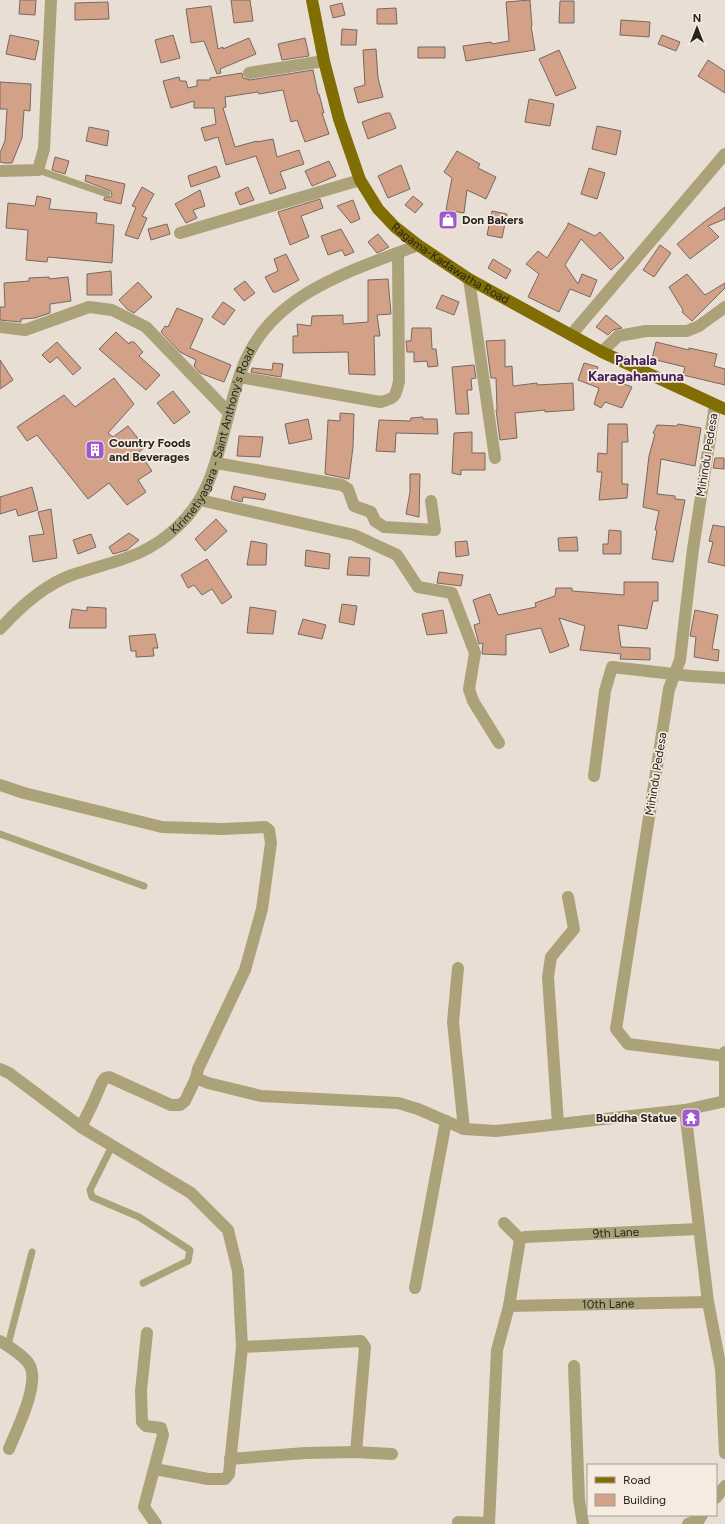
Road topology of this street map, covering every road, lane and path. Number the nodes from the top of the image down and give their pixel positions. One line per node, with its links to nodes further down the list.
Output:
1 (51, 0): 6 (street)
2 (312, 0): 3 (main road, Ragama-Kadawatha Road)
3 (324, 61): 4 (street); 8 (main road, Ragama-Kadawatha Road)
4 (248, 73)
5 (725, 154): 16 (street)
6 (38, 170): 7 (street); 9 (lane)
7 (0, 171)
8 (360, 180): 10 (street); 11 (main road, Ragama-Kadawatha Road)
9 (108, 194)
10 (180, 233)
11 (418, 245): 12 (street, Kirimetiyagara - Saint Anthony's Road); 13 (main road, Ragama-Kadawatha Road)
12 (398, 253): 18 (street, Kirimetiyagara - Saint Anthony's Road); 18 (street)
13 (469, 279): 16 (main road, Ragama-Kadawatha Road); 21 (street)
14 (725, 307): 17 (street)
15 (0, 327): 20 (street)
16 (571, 335): 17 (main road, Ragama-Kadawatha Road)
17 (602, 352): 19 (main road, Ragama-Kadawatha Road)
18 (239, 377): 20 (street, Kirimetiyagara - Saint Anthony's Road)
19 (720, 407): 26 (street, Mihindu Pedesa)
20 (229, 413): 22 (street, Kirimetiyagara - Saint Anthony's Road)
21 (495, 458)
22 (216, 463): 23 (street, Kirimetiyagara - Saint Anthony's Road); 24 (street)
23 (200, 500): 25 (street, Kirimetiyagara - Saint Anthony's Road); 28 (street)
24 (430, 501)
25 (0, 629)
26 (674, 675): 27 (street); 29 (street); 36 (street, Mihindu Pedesa)
27 (725, 678)
28 (499, 743)
29 (594, 776)
30 (0, 785): 38 (street)
31 (0, 834): 32 (lane)
32 (144, 886)
33 (568, 897): 42 (street)
34 (458, 968): 44 (street)
35 (725, 1052): 36 (street)
36 (724, 1056): 39 (street)
37 (0, 1069): 43 (street)
38 (196, 1078): 41 (street); 43 (street)
39 (725, 1101): 40 (street)
40 (685, 1110): 42 (street); 47 (street)
41 (446, 1121): 44 (street); 51 (street)
42 (558, 1124): 44 (street)
43 (81, 1127): 45 (street)
44 (464, 1129)
45 (112, 1146): 50 (lane); 56 (street)
46 (504, 1223): 48 (street)
47 (698, 1229): 48 (street, 9th Lane); 52 (street)
48 (520, 1238): 53 (street)
49 (32, 1252): 55 (lane)
50 (142, 1284)
51 (415, 1288)
52 (708, 1302): 53 (street, 10th Lane); 58 (street)
53 (509, 1306): 70 (street)
54 (147, 1333): 64 (street)
55 (4, 1343): 59 (street)
56 (242, 1347): 60 (street); 63 (street)
57 (574, 1366): 71 (street)
58 (723, 1369): 61 (street)
59 (9, 1449)
60 (356, 1452): 62 (street); 63 (street)
61 (725, 1453)
62 (392, 1454)
63 (230, 1459): 64 (street)
64 (155, 1469): 69 (street)
65 (725, 1486): 66 (street)
66 (717, 1497)
67 (701, 1516): 72 (street)
68 (458, 1522): 70 (street)
69 (156, 1524)
70 (489, 1524)
71 (583, 1524)
72 (688, 1524)

